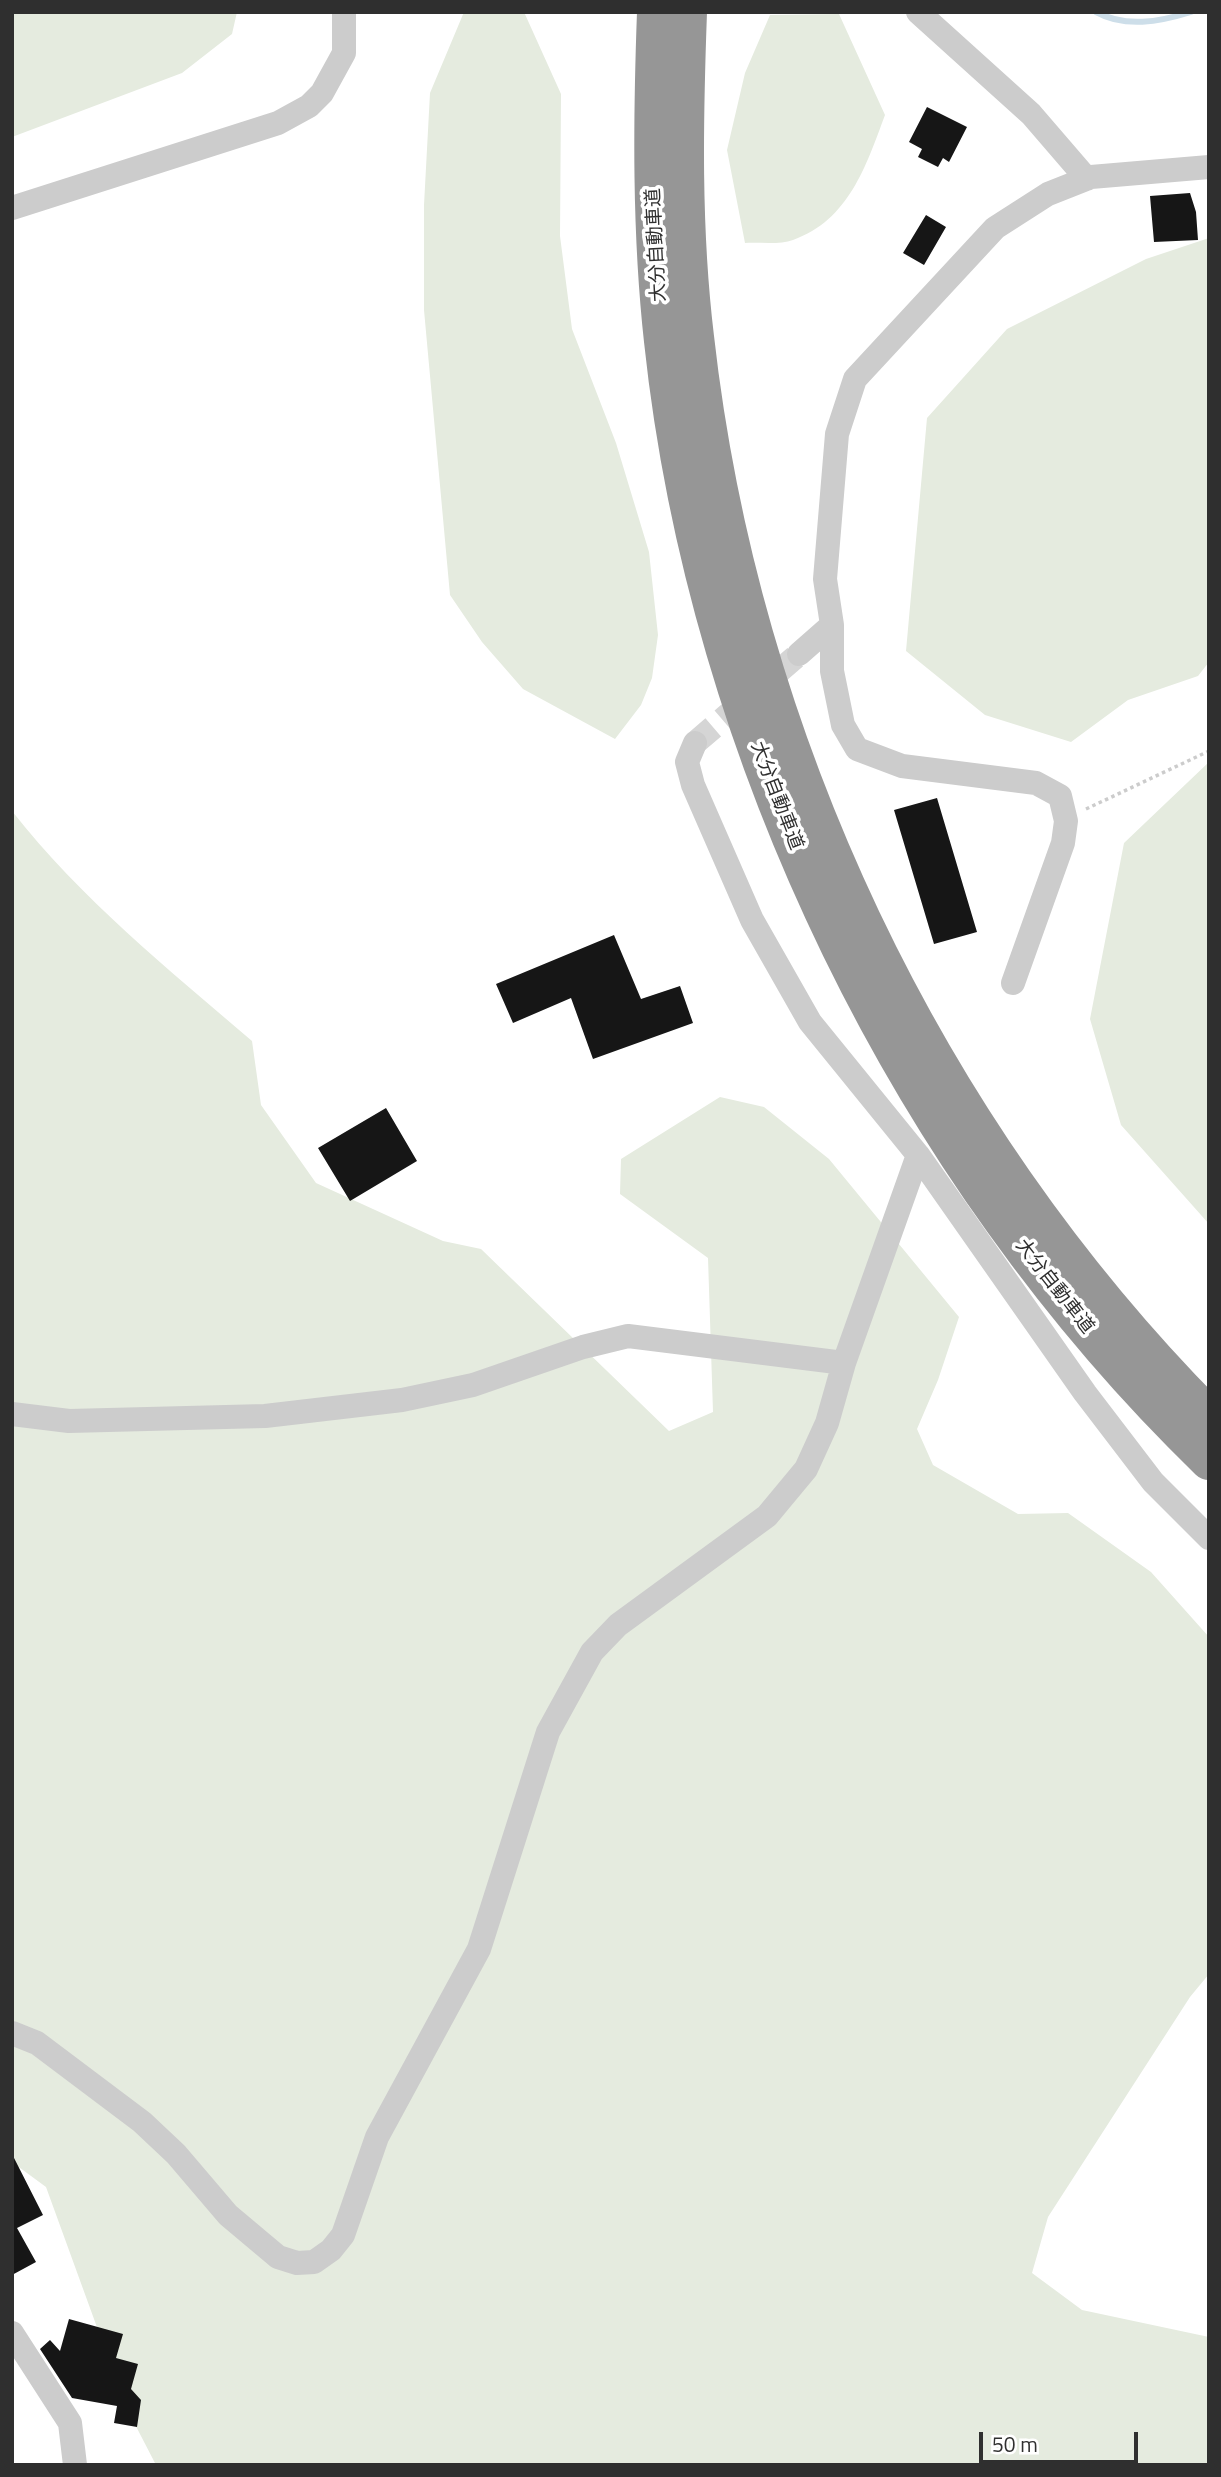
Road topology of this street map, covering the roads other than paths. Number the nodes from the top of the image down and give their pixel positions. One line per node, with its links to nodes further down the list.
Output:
1 (344, 12): 8 (street)
2 (656, 12): 5 (highway, 大分自動車道)
3 (688, 12): 5 (highway, 大分自動車道)
4 (918, 12): 7 (street)
5 (670, 74): 16 (highway, 大分自動車道); 17 (highway, 大分自動車道)
6 (1209, 167): 7 (street)
7 (1087, 180): 9 (street)
8 (12, 208)
9 (832, 625): 10 (street); 12 (street)
10 (799, 654)
11 (695, 743): 13 (street)
12 (1013, 983)
13 (918, 1155): 14 (street); 18 (street)
14 (844, 1363): 15 (street); 19 (street)
15 (12, 1414)
16 (1209, 1416)
17 (1209, 1461)
18 (1209, 1538)
19 (12, 2033)
20 (12, 2333): 21 (street)
21 (75, 2465)

